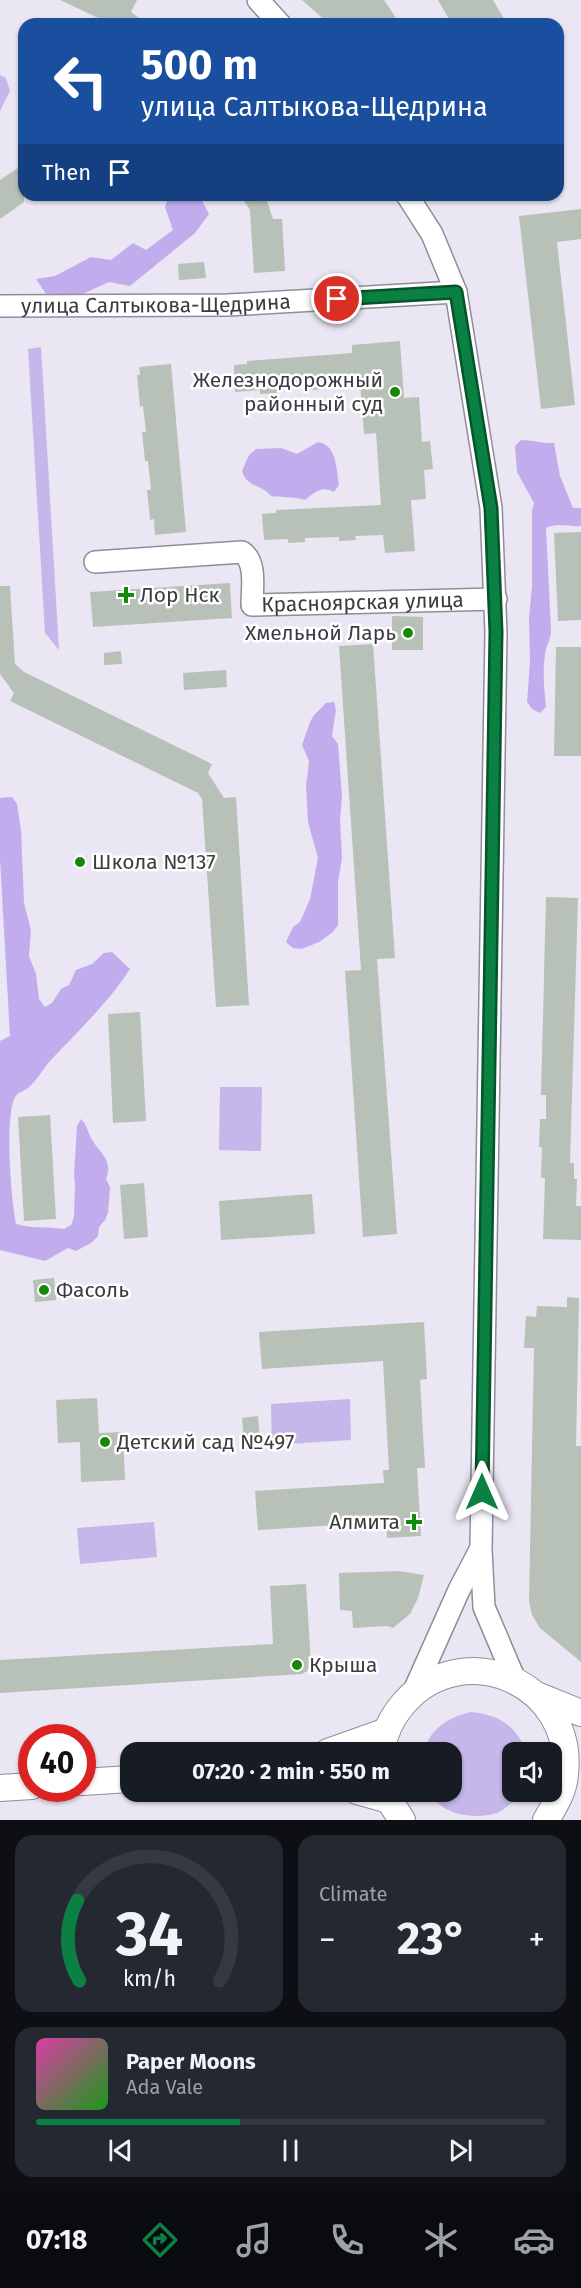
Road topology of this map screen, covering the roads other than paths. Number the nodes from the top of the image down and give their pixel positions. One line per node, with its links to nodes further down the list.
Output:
1 (258, 0): 2 (street)
2 (274, 18)
3 (411, 201): 4 (street)
4 (456, 292): 5 (street, улица Салтыкова-Щедрина); 7 (street)
5 (0, 306)
6 (95, 562): 7 (street, Красноярская улица)
7 (496, 599): 8 (street)
8 (481, 1550): 9 (street); 10 (street)
9 (515, 1680): 10 (main road); 11 (main road)
10 (412, 1693): 13 (main road)
11 (538, 1696): 12 (main road); 17 (main road)
12 (581, 1713)
13 (384, 1741)
14 (120, 1780): 15 (main road)
15 (96, 1781)
16 (581, 1781): 20 (main road)
17 (562, 1786)
18 (18, 1787): 19 (main road)
19 (0, 1788)
20 (562, 1795)
21 (556, 1802): 22 (main road)
22 (546, 1820)

